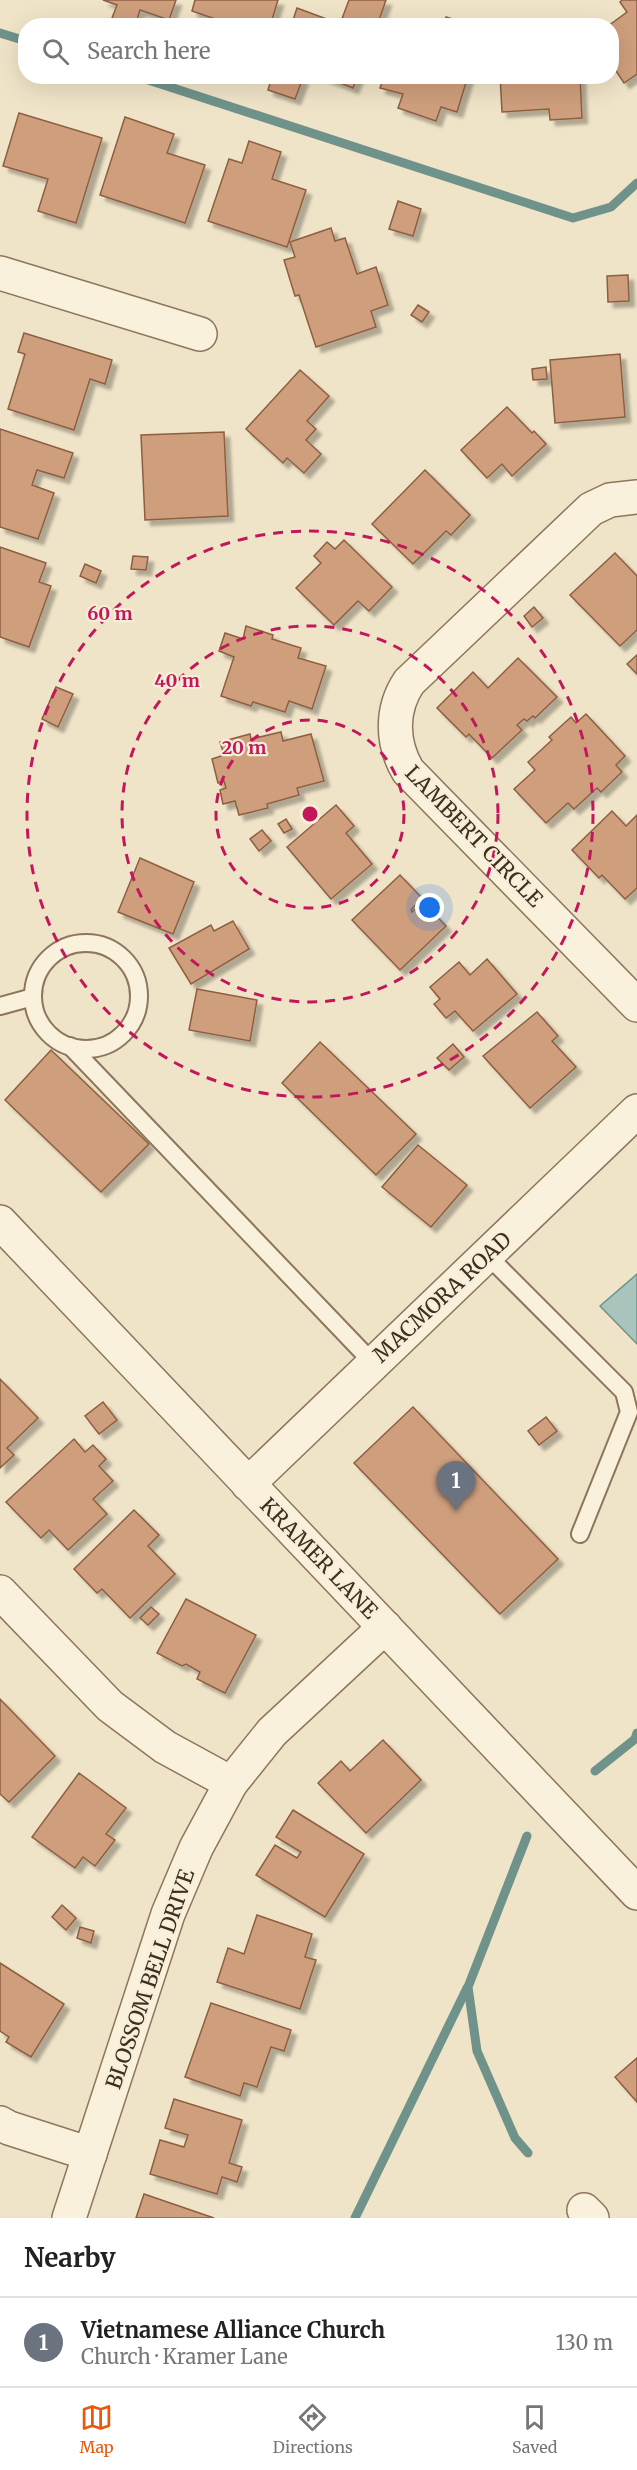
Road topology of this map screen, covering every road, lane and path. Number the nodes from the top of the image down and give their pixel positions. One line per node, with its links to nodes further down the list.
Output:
1 (0, 273): 2 (street)
2 (200, 334)
3 (637, 497): 5 (street, LAMBERT CIRCLE)
4 (33, 997): 6 (lane); 7 (lane); 7 (lane)
5 (637, 1005)
6 (0, 1006)
7 (70, 1046): 11 (lane)
8 (637, 1111): 10 (street, MACMORA ROAD)
9 (0, 1222): 12 (street, KRAMER LANE)
10 (488, 1255): 11 (street, MACMORA ROAD); 13 (lane)
11 (373, 1363): 12 (street, MACMORA ROAD)
12 (248, 1484): 15 (street, KRAMER LANE)
13 (580, 1534)
14 (0, 1592): 16 (street)
15 (385, 1627): 16 (street, BLOSSOM BELL DRIVE); 17 (street, KRAMER LANE)
16 (231, 1784): 19 (street, BLOSSOM BELL DRIVE)
17 (637, 1893)
18 (0, 2123): 19 (street)
19 (90, 2154): 20 (street, BLOSSOM BELL DRIVE)
20 (69, 2218)

